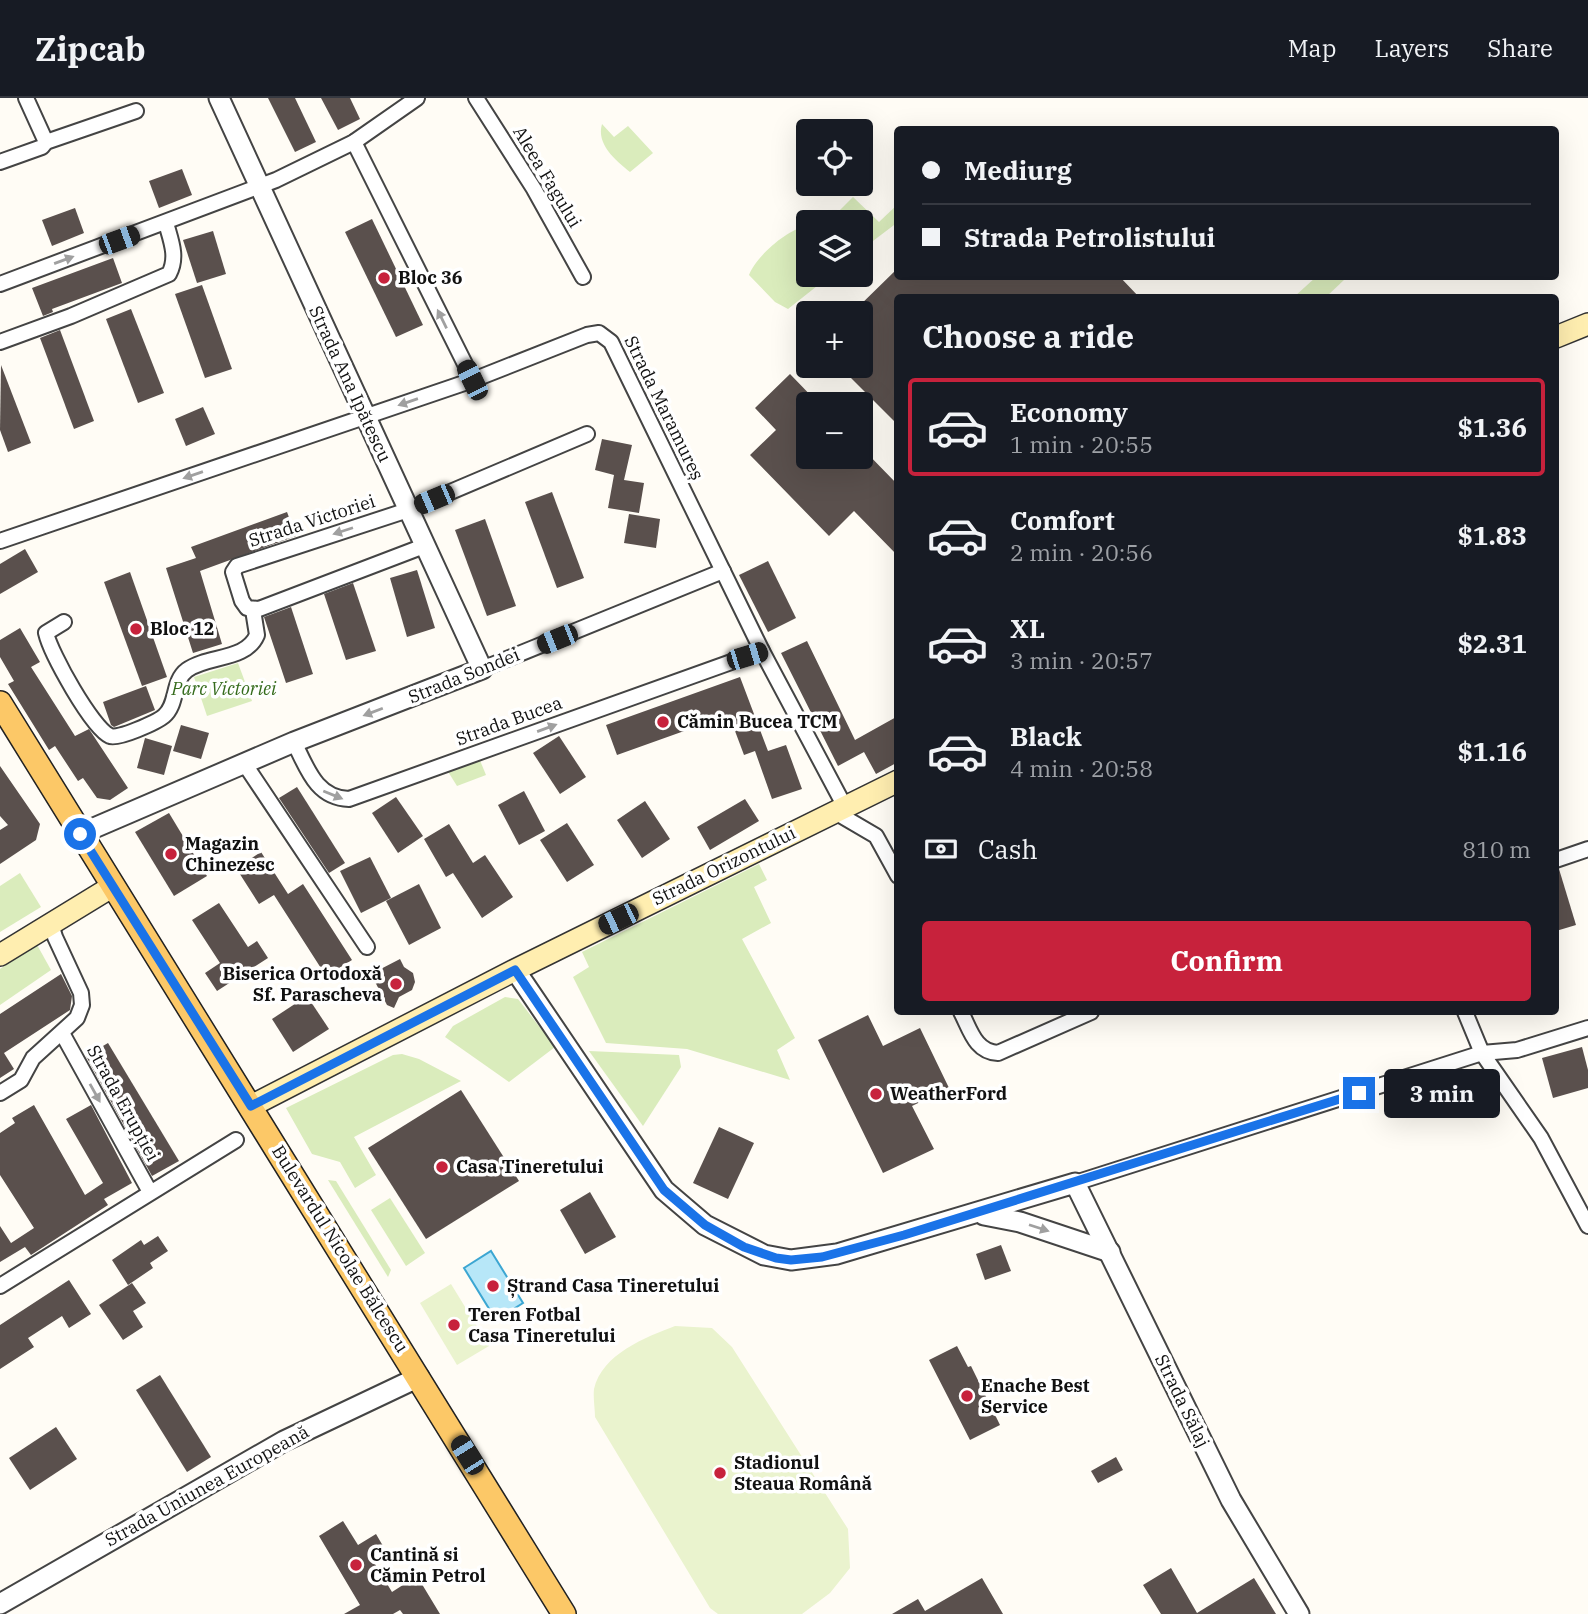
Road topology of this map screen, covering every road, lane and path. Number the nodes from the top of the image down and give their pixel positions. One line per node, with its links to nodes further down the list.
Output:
1 (26, 98): 6 (street)
2 (219, 98): 9 (street, Strada Ana Ipătescu)
3 (416, 98): 7 (street)
4 (475, 98): 11 (street, Aleea Fagului)
5 (136, 111): 6 (street)
6 (46, 142): 8 (street)
7 (354, 142): 9 (street); 16 (street, one-way to 7)
8 (0, 162)
9 (258, 187): 10 (street); 17 (street, Strada Ana Ipătescu)
10 (166, 223): 12 (street, one-way to 10); 15 (street)
11 (583, 277)
12 (0, 284)
13 (1588, 324): 14 (main road)
14 (1559, 336)
15 (0, 342)
16 (472, 380): 17 (street, Strada Maramureș, one-way to 17); 22 (street, Strada Maramureș)
17 (365, 417): 19 (street, Strada Ana Ipătescu); 20 (street, Strada Maramureș, one-way to 20)
18 (587, 434): 19 (street)
19 (408, 510): 21 (street, Strada Ana Ipătescu); 23 (street, Strada Victoriei, one-way to 23)
20 (0, 541)
21 (424, 546): 23 (street); 26 (street, Strada Ana Ipătescu)
22 (723, 571): 25 (street, Strada Maramureș); 26 (street, Strada Sondei)
23 (253, 610): 24 (street)
24 (64, 622)
25 (762, 651): 28 (street, Strada Bucea, one-way to 25); 31 (street, Strada Maramureș)
26 (482, 669): 28 (street, Strada Sondei, one-way to 28)
27 (0, 703): 32 (main road, Bulevardul Nicolae Bălcescu)
28 (294, 742): 29 (street, Strada Sondei)
29 (244, 763): 32 (street, Strada Sondei); 38 (street)
30 (894, 783): 31 (main road, Strada Orizontului)
31 (840, 809): 35 (street); 40 (main road, Strada Orizontului)
32 (80, 834): 36 (main road, Bulevardul Nicolae Bălcescu)
33 (1588, 849): 34 (street)
34 (1559, 859)
35 (894, 869)
36 (113, 886): 37 (main road); 48 (main road, Bulevardul Nicolae Bălcescu)
37 (51, 924): 39 (main road); 45 (street)
38 (367, 947)
39 (0, 955)
40 (515, 970): 48 (main road, Strada Orizontului); 52 (street)
41 (962, 1015): 42 (street)
42 (1084, 1015)
43 (1466, 1015): 46 (street)
44 (1588, 1028): 46 (street)
45 (62, 1033): 47 (street); 51 (street, Strada Erupției, one-way to 51)
46 (1482, 1053): 50 (street); 53 (street)
47 (0, 1093)
48 (251, 1106): 56 (main road, Bulevardul Nicolae Bălcescu)
49 (236, 1140): 51 (street, Strada Erupției)
50 (1075, 1183): 52 (street); 54 (street, Strada Sălaj)
51 (150, 1192): 55 (street, Strada Erupției)
52 (972, 1215): 54 (street, one-way to 54)
53 (1588, 1226)
54 (1110, 1252): 59 (street, Strada Sălaj)
55 (0, 1286)
56 (419, 1377): 57 (street, Strada Uniunea Europeană); 58 (main road, Bulevardul Nicolae Bălcescu)
57 (0, 1604)
58 (564, 1614)
59 (1299, 1614)

